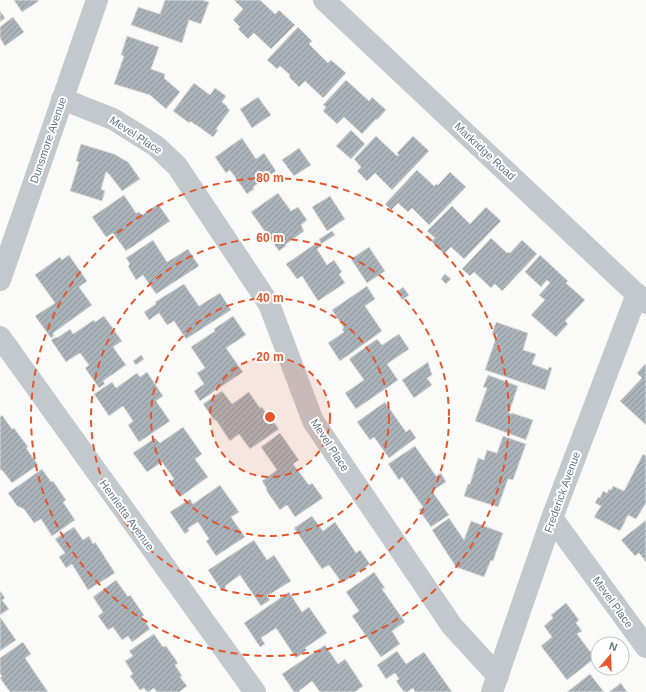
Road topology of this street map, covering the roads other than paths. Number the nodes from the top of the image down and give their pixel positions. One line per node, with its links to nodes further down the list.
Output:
1 (97, 0): 3 (street, Dunsmore Avenue)
2 (324, 0): 5 (street, Markridge Road)
3 (62, 99): 4 (street, Dunsmore Avenue); 9 (street, Mevel Place)
4 (0, 280)
5 (641, 298): 7 (street, Frederick Avenue)
6 (0, 337): 10 (street, Henrietta Avenue)
7 (552, 518): 8 (street, Mevel Place); 9 (street, Frederick Avenue)
8 (646, 647)
9 (495, 684)
10 (254, 692)

